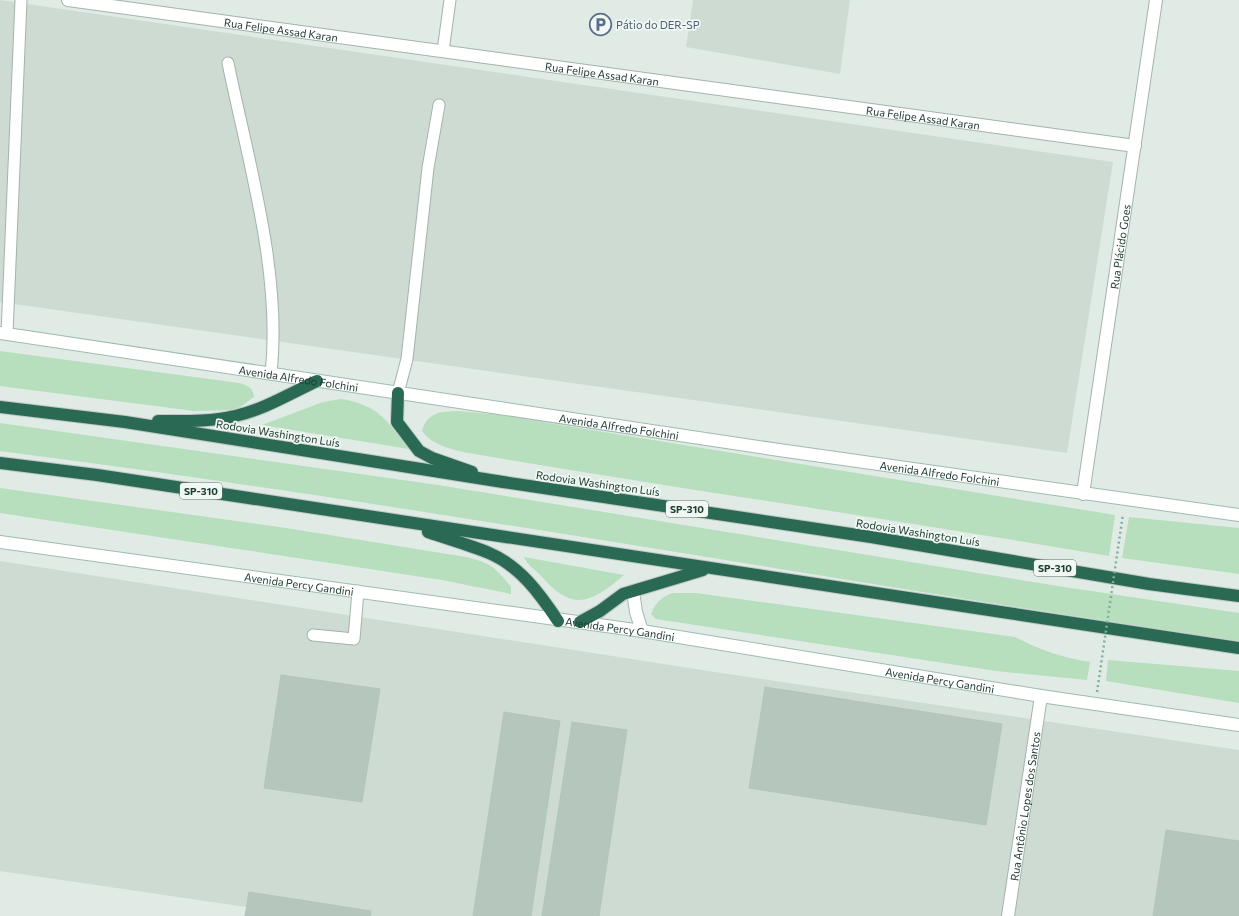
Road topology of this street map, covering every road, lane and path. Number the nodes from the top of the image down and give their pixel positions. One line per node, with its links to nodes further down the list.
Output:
1 (22, 0): 9 (lane)
2 (68, 0): 5 (main road, Rua Felipe Assad Karan)
3 (450, 0): 5 (lane)
4 (1156, 0): 8 (main road, Rua Plácido Goes)
5 (443, 51): 8 (main road, Rua Felipe Assad Karan)
6 (228, 63): 10 (lane)
7 (439, 105): 12 (lane)
8 (1135, 146): 17 (main road, Rua Plácido Goes)
9 (4, 333): 10 (main road, Avenida Alfredo Folchini)
10 (271, 374): 11 (main road, Avenida Alfredo Folchini)
11 (317, 381): 12 (main road, Avenida Alfredo Folchini); 14 (highway)
12 (398, 393): 16 (highway); 17 (main road, Avenida Alfredo Folchini)
13 (0, 406): 14 (highway, Rodovia Washington Luís / SP-310)
14 (126, 422): 16 (highway, Rodovia Washington Luís / SP-310)
15 (0, 463): 20 (highway, SP-310)
16 (503, 482): 25 (highway, Rodovia Washington Luís / SP-310)
17 (1083, 494): 19 (main road, Avenida Alfredo Folchini)
18 (1123, 514): 31 (path, bridge)
19 (1239, 515)
20 (401, 522): 22 (highway, SP-310); 26 (highway)
21 (0, 542): 23 (main road, Avenida Percy Gandini)
22 (707, 568): 24 (highway); 30 (highway, SP-310)
23 (358, 591): 26 (main road, Avenida Percy Gandini); 29 (lane)
24 (633, 591): 27 (highway); 28 (main road)
25 (1239, 596)
26 (558, 621): 27 (main road, Avenida Percy Gandini)
27 (580, 622): 28 (main road, Avenida Percy Gandini)
28 (642, 631): 32 (main road, Avenida Percy Gandini)
29 (313, 635)
30 (1239, 648)
31 (1097, 692)
32 (1041, 696): 33 (main road, Avenida Percy Gandini); 34 (main road, Rua Antônio Lopes dos Santos)
33 (1239, 725)
34 (1008, 916)

